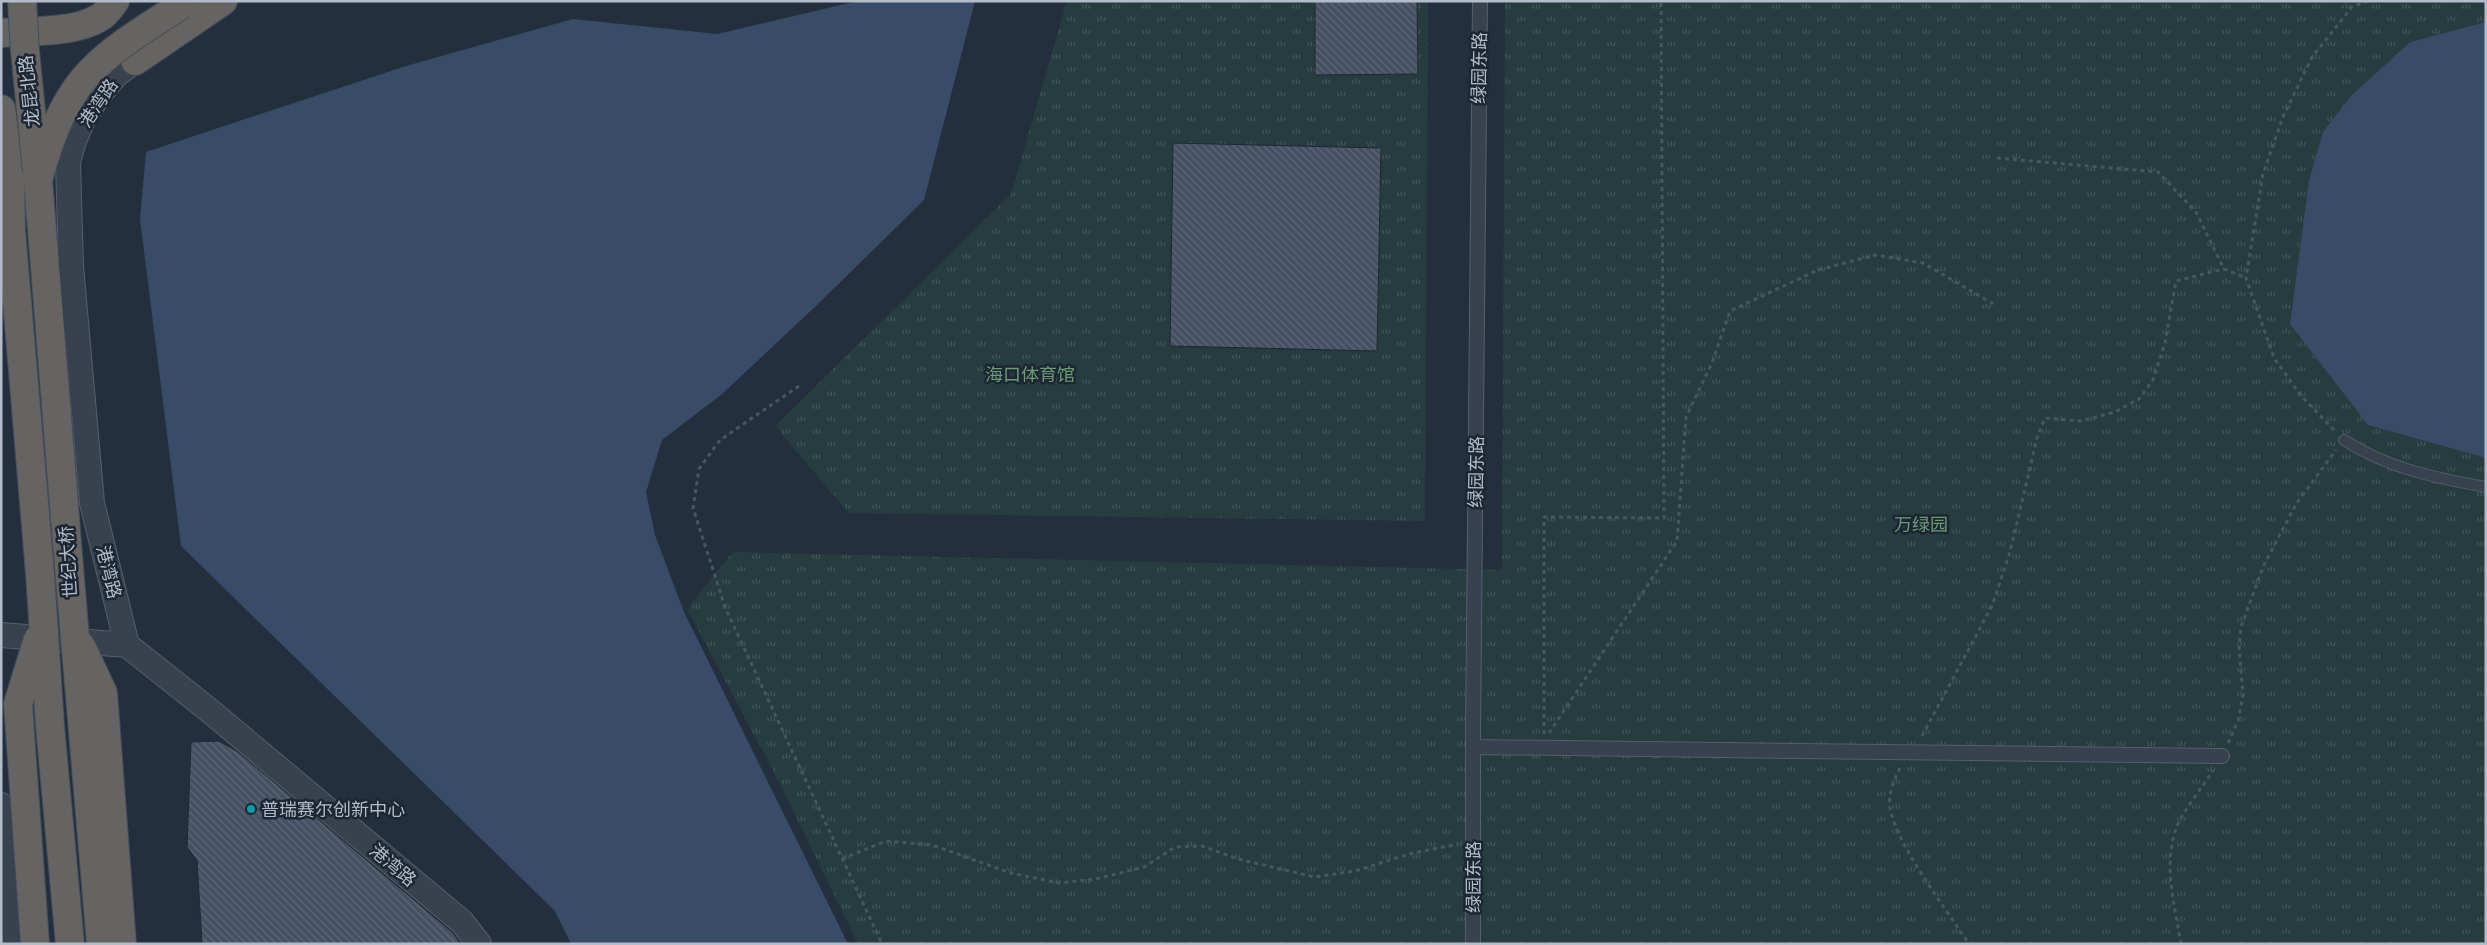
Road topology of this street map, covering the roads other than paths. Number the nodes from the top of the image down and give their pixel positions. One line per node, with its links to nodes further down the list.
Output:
1 (22, 1): 10 (highway, 龙昆北路, bridge)
2 (124, 1): 8 (highway)
3 (186, 1): 10 (highway, bridge)
4 (223, 1): 8 (highway)
5 (1480, 1): 18 (street, 绿园东路)
6 (108, 10): 7 (highway); 8 (highway)
7 (1, 33)
8 (135, 60): 17 (street, 港湾路)
9 (1, 109): 11 (highway, 龙昆北路)
10 (38, 180): 15 (highway, 世纪大桥, bridge)
11 (6, 220): 14 (highway, 世纪大桥, bridge)
12 (2344, 440): 13 (lane)
13 (2486, 487)
14 (42, 626): 22 (highway, bridge); 23 (highway, 世纪大桥, bridge)
15 (73, 628): 24 (highway, 世纪大桥, bridge); 25 (highway, bridge)
16 (1, 635): 17 (street)
17 (128, 645): 26 (street, 港湾路)
18 (1473, 746): 19 (street); 27 (street, 绿园东路)
19 (2222, 756)
20 (1, 805): 21 (street)
21 (15, 944)
22 (35, 944)
23 (70, 944)
24 (101, 944)
25 (122, 944)
26 (479, 944)
27 (1474, 944)

